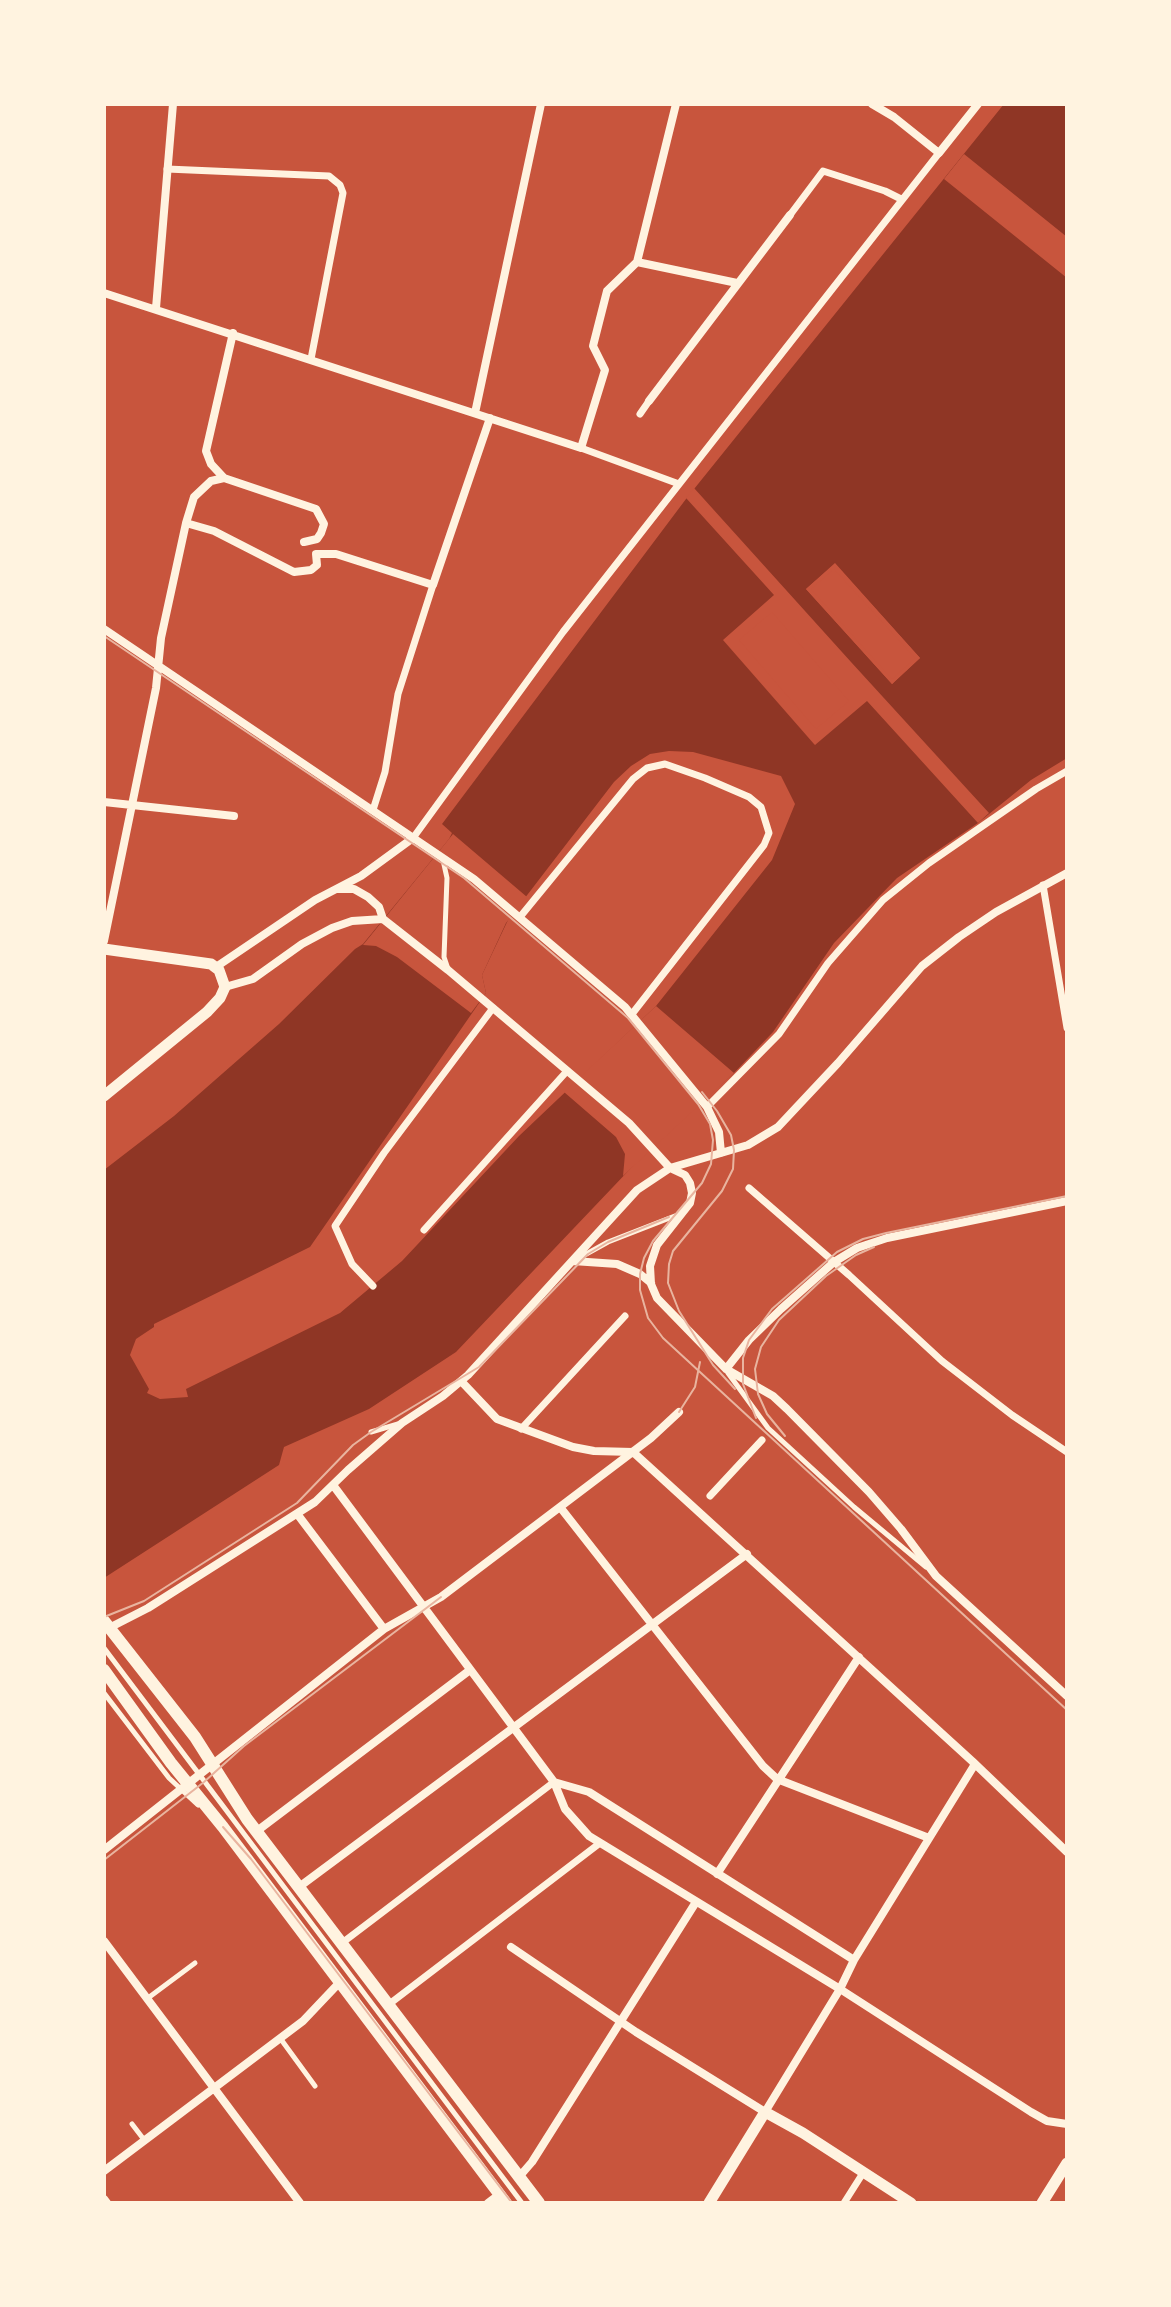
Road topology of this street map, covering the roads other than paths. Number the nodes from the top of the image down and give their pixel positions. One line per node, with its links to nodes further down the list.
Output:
1 (173, 104): 7 (street)
2 (541, 104): 17 (street)
3 (676, 104): 10 (street)
4 (872, 104): 6 (street)
5 (978, 104): 6 (street)
6 (939, 153): 8 (street)
7 (167, 169): 13 (street); 15 (street)
8 (901, 199): 9 (street); 22 (street)
9 (790, 215): 11 (street)
10 (637, 262): 11 (street); 20 (street)
11 (737, 283): 16 (street)
12 (104, 293): 13 (street)
13 (156, 308): 14 (street)
14 (233, 333): 15 (street); 21 (street)
15 (311, 359): 17 (street)
16 (649, 401): 18 (street)
17 (475, 413): 19 (street)
18 (640, 414)
19 (490, 418): 20 (street); 25 (street)
20 (581, 448): 22 (street)
21 (224, 478): 23 (street); 24 (street)
22 (679, 484): 33 (street)
23 (186, 523): 25 (street); 27 (street)
24 (304, 542)
25 (433, 585): 31 (street)
26 (104, 629): 27 (street)
27 (158, 666): 30 (street); 31 (street)
28 (1067, 771): 50 (street)
29 (104, 802): 30 (street)
30 (133, 805): 32 (street); 40 (street)
31 (373, 810): 33 (street)
32 (234, 816)
33 (413, 838): 34 (street); 37 (street)
34 (440, 855): 38 (street); 43 (lane)
35 (1067, 873): 36 (street)
36 (1043, 885): 47 (street); 51 (street)
37 (334, 891): 39 (street); 42 (street)
38 (517, 915): 46 (street); 46 (street)
39 (383, 919): 43 (street); 44 (street)
40 (104, 941)
41 (104, 949): 42 (street)
42 (216, 967): 44 (street)
43 (448, 970): 45 (street)
44 (225, 987): 49 (street)
45 (493, 1008): 48 (street); 60 (street)
46 (632, 1014): 50 (street)
47 (1067, 1028)
48 (567, 1071): 52 (street); 56 (street)
49 (104, 1096)
50 (704, 1104): 51 (street)
51 (721, 1153): 52 (street)
52 (670, 1168): 55 (street); 57 (street)
53 (749, 1188): 58 (street)
54 (1067, 1201): 58 (street)
55 (684, 1212): 57 (lane); 59 (street)
56 (424, 1230)
57 (573, 1261): 59 (street); 63 (street)
58 (834, 1262): 62 (street); 70 (street)
59 (651, 1284): 62 (street)
60 (373, 1286)
61 (625, 1316): 66 (street)
62 (726, 1369): 76 (lane); 76 (street)
63 (461, 1381): 65 (street); 66 (street)
64 (679, 1412): 69 (street)
65 (402, 1423): 67 (lane); 71 (street)
66 (521, 1429): 69 (street)
67 (371, 1432)
68 (762, 1440): 72 (street)
69 (633, 1452): 73 (street); 75 (street)
70 (1067, 1452)
71 (333, 1485): 74 (street); 77 (street)
72 (710, 1496)
73 (560, 1507): 77 (street); 78 (street)
74 (298, 1515): 79 (street); 80 (street)
75 (747, 1554): 78 (street); 82 (street)
76 (936, 1576): 86 (street)
77 (424, 1607): 80 (street); 84 (street)
78 (654, 1626): 87 (street); 91 (street)
79 (106, 1627): 88 (main road)
80 (384, 1629): 88 (street)
81 (104, 1648): 90 (lane)
82 (859, 1657): 89 (street); 91 (street)
83 (104, 1670): 93 (main road)
84 (470, 1670): 87 (street); 94 (street)
85 (104, 1693): 93 (lane)
86 (1067, 1696)
87 (515, 1729): 92 (street); 100 (street)
88 (212, 1763): 90 (street); 94 (main road)
89 (975, 1764): 95 (street); 98 (street)
90 (198, 1774): 93 (street); 126 (lane)
91 (777, 1779): 95 (street); 99 (street)
92 (554, 1782): 96 (street); 99 (street); 103 (street)
93 (184, 1786): 97 (street); 107 (main road)
94 (257, 1831): 100 (main road)
95 (929, 1838): 105 (street)
96 (600, 1843): 101 (street); 110 (street)
97 (104, 1850)
98 (1067, 1852)
99 (717, 1874): 105 (street)
100 (299, 1887): 103 (main road)
101 (696, 1902): 108 (street); 111 (street)
102 (104, 1941): 109 (street)
103 (342, 1943): 110 (main road)
104 (511, 1947): 111 (street)
105 (854, 1960): 108 (street)
106 (195, 1963): 109 (lane)
107 (339, 1983): 112 (street); 123 (main road)
108 (840, 1989): 115 (street); 117 (street)
109 (147, 1999): 114 (street)
110 (388, 2005): 122 (main road)
111 (622, 2021): 115 (street); 122 (street)
112 (280, 2038): 113 (lane); 114 (street)
113 (315, 2086)
114 (213, 2088): 118 (street); 124 (street)
115 (765, 2112): 121 (street); 128 (street)
116 (132, 2124): 118 (lane)
117 (1067, 2124)
118 (145, 2141): 120 (street)
119 (1067, 2163): 131 (street)
120 (104, 2171)
121 (863, 2173): 129 (street); 130 (street)
122 (519, 2177): 127 (main road)
123 (503, 2199): 125 (street)
124 (300, 2203)
125 (488, 2203)
126 (522, 2203)
127 (539, 2203)
128 (709, 2203)
129 (844, 2203)
130 (911, 2203)
131 (1042, 2203)

